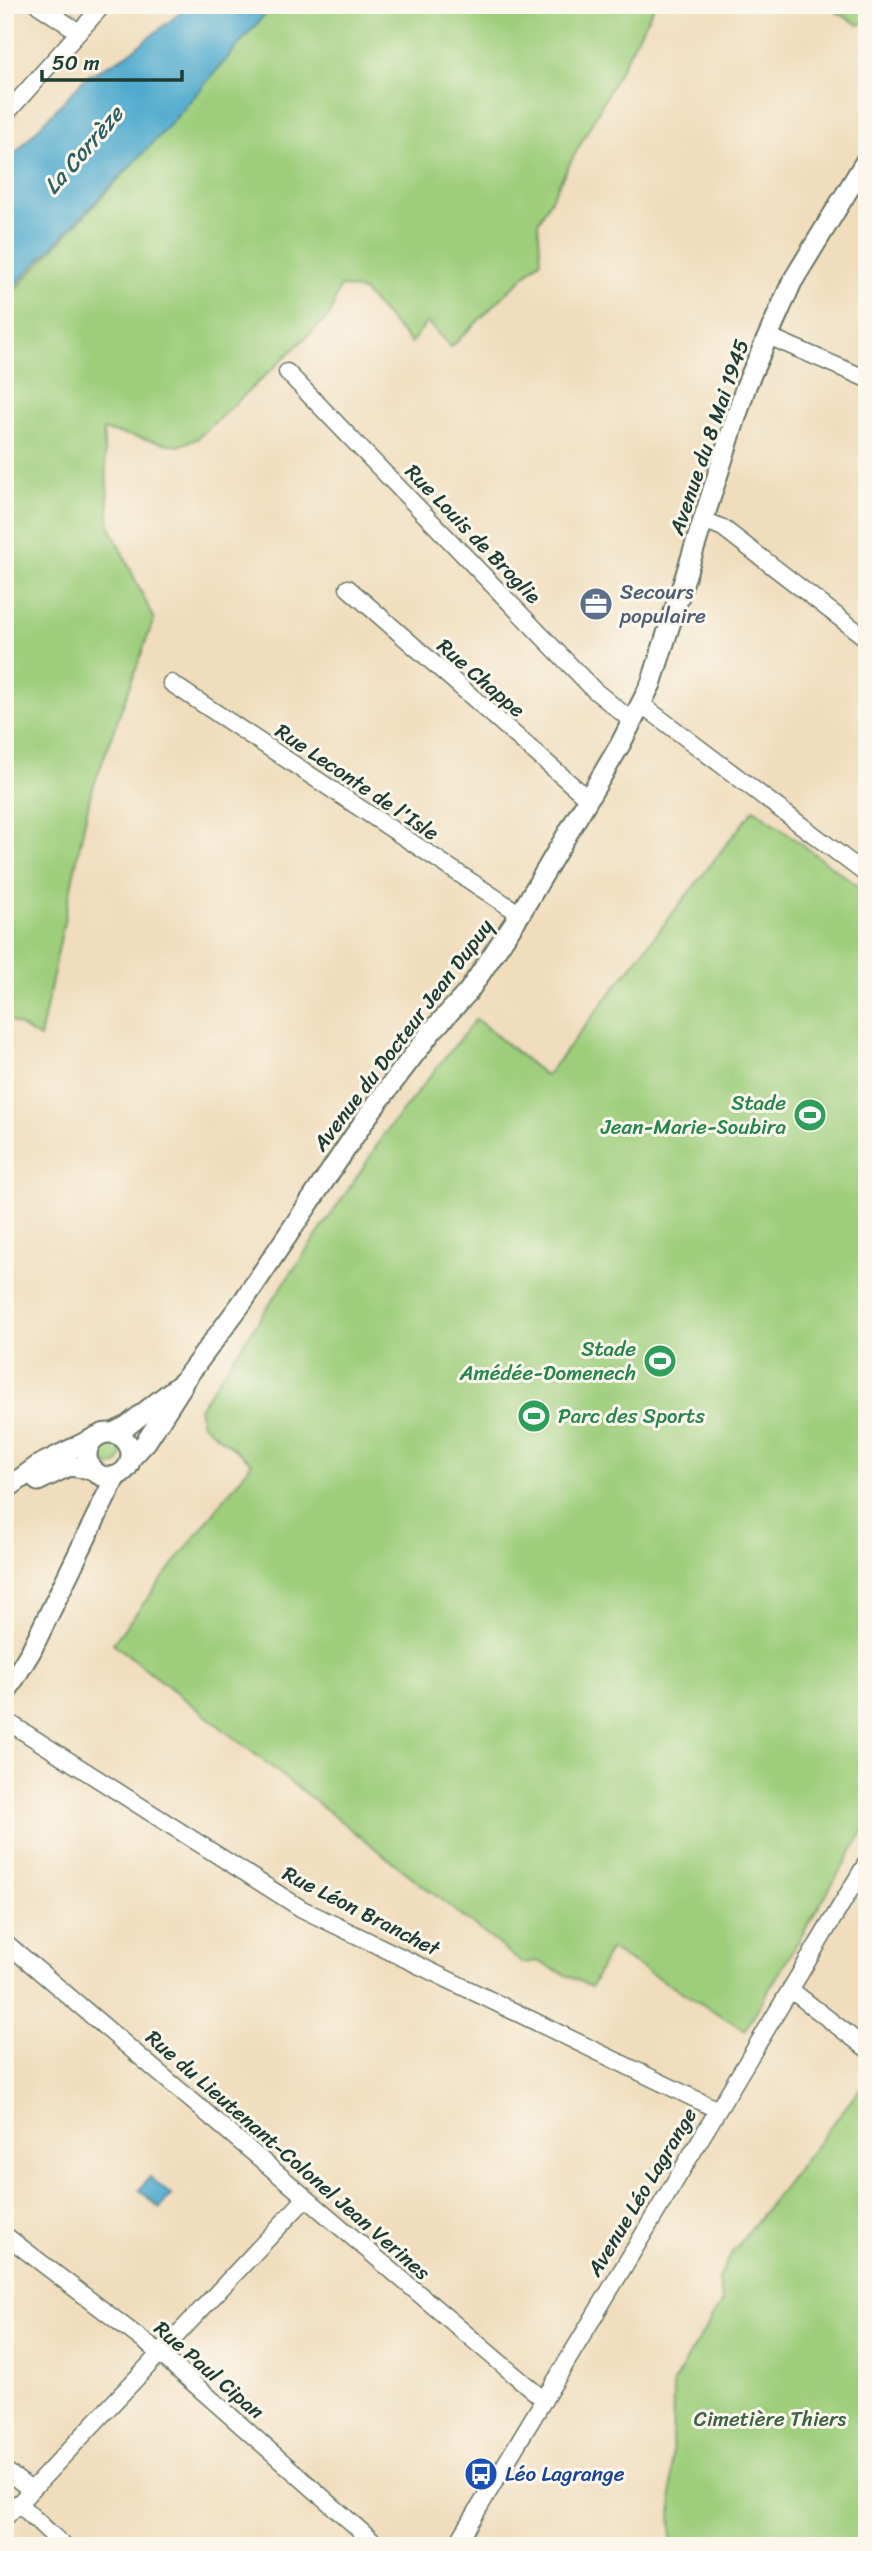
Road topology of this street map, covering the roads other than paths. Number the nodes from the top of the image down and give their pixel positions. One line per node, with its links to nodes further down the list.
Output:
1 (38, 5): 3 (street)
2 (103, 5): 3 (street)
3 (79, 32): 4 (street)
4 (5, 115)
5 (867, 159): 6 (street, Avenue du 8 Mai 1945)
6 (768, 336): 8 (street); 9 (street, Avenue du 8 Mai 1945)
7 (287, 372): 13 (street, Rue Louis de Broglie)
8 (867, 379)
9 (704, 520): 11 (street); 13 (street, Avenue du 8 Mai 1945)
10 (348, 589): 14 (street, Rue Chappe)
11 (867, 639)
12 (171, 683): 16 (street, Rue Leconte de l'Isle)
13 (637, 713): 14 (street, Avenue du Docteur Jean Dupuy); 15 (street, Rue Louis de Broglie)
14 (588, 799): 16 (street, Avenue du Docteur Jean Dupuy)
15 (867, 875)
16 (520, 915): 17 (street, Avenue du Docteur Jean Dupuy)
17 (183, 1382): 18 (street, Avenue du Docteur Jean Dupuy); 19 (street, Avenue du Docteur Jean Dupuy)
18 (104, 1435): 19 (street); 20 (street); 22 (street, Avenue du Docteur Jean Dupuy)
19 (131, 1458): 21 (street)
20 (92, 1469): 21 (street); 23 (street)
21 (116, 1476): 24 (street)
22 (5, 1490)
23 (5, 1503)
24 (5, 1693)
25 (5, 1720): 30 (street, Rue Léon Branchet)
26 (867, 1862): 28 (street, Avenue Léo Lagrange)
27 (5, 1942): 31 (street, Rue du Lieutenant-Colonel Jean Verines)
28 (791, 1990): 29 (street); 30 (street, Avenue Léo Lagrange)
29 (867, 2049)
30 (716, 2109): 34 (street, Avenue Léo Lagrange)
31 (306, 2198): 33 (street); 34 (street, Rue du Lieutenant-Colonel Jean Verines)
32 (5, 2235): 33 (street, Rue Paul Cipan)
33 (158, 2352): 36 (street); 40 (street, Rue Paul Cipan)
34 (544, 2400): 41 (street, Avenue Léo Lagrange)
35 (5, 2470): 36 (street)
36 (31, 2490): 37 (street)
37 (19, 2503): 38 (street); 39 (street)
38 (5, 2518)
39 (64, 2546)
40 (378, 2546)
41 (456, 2546)

